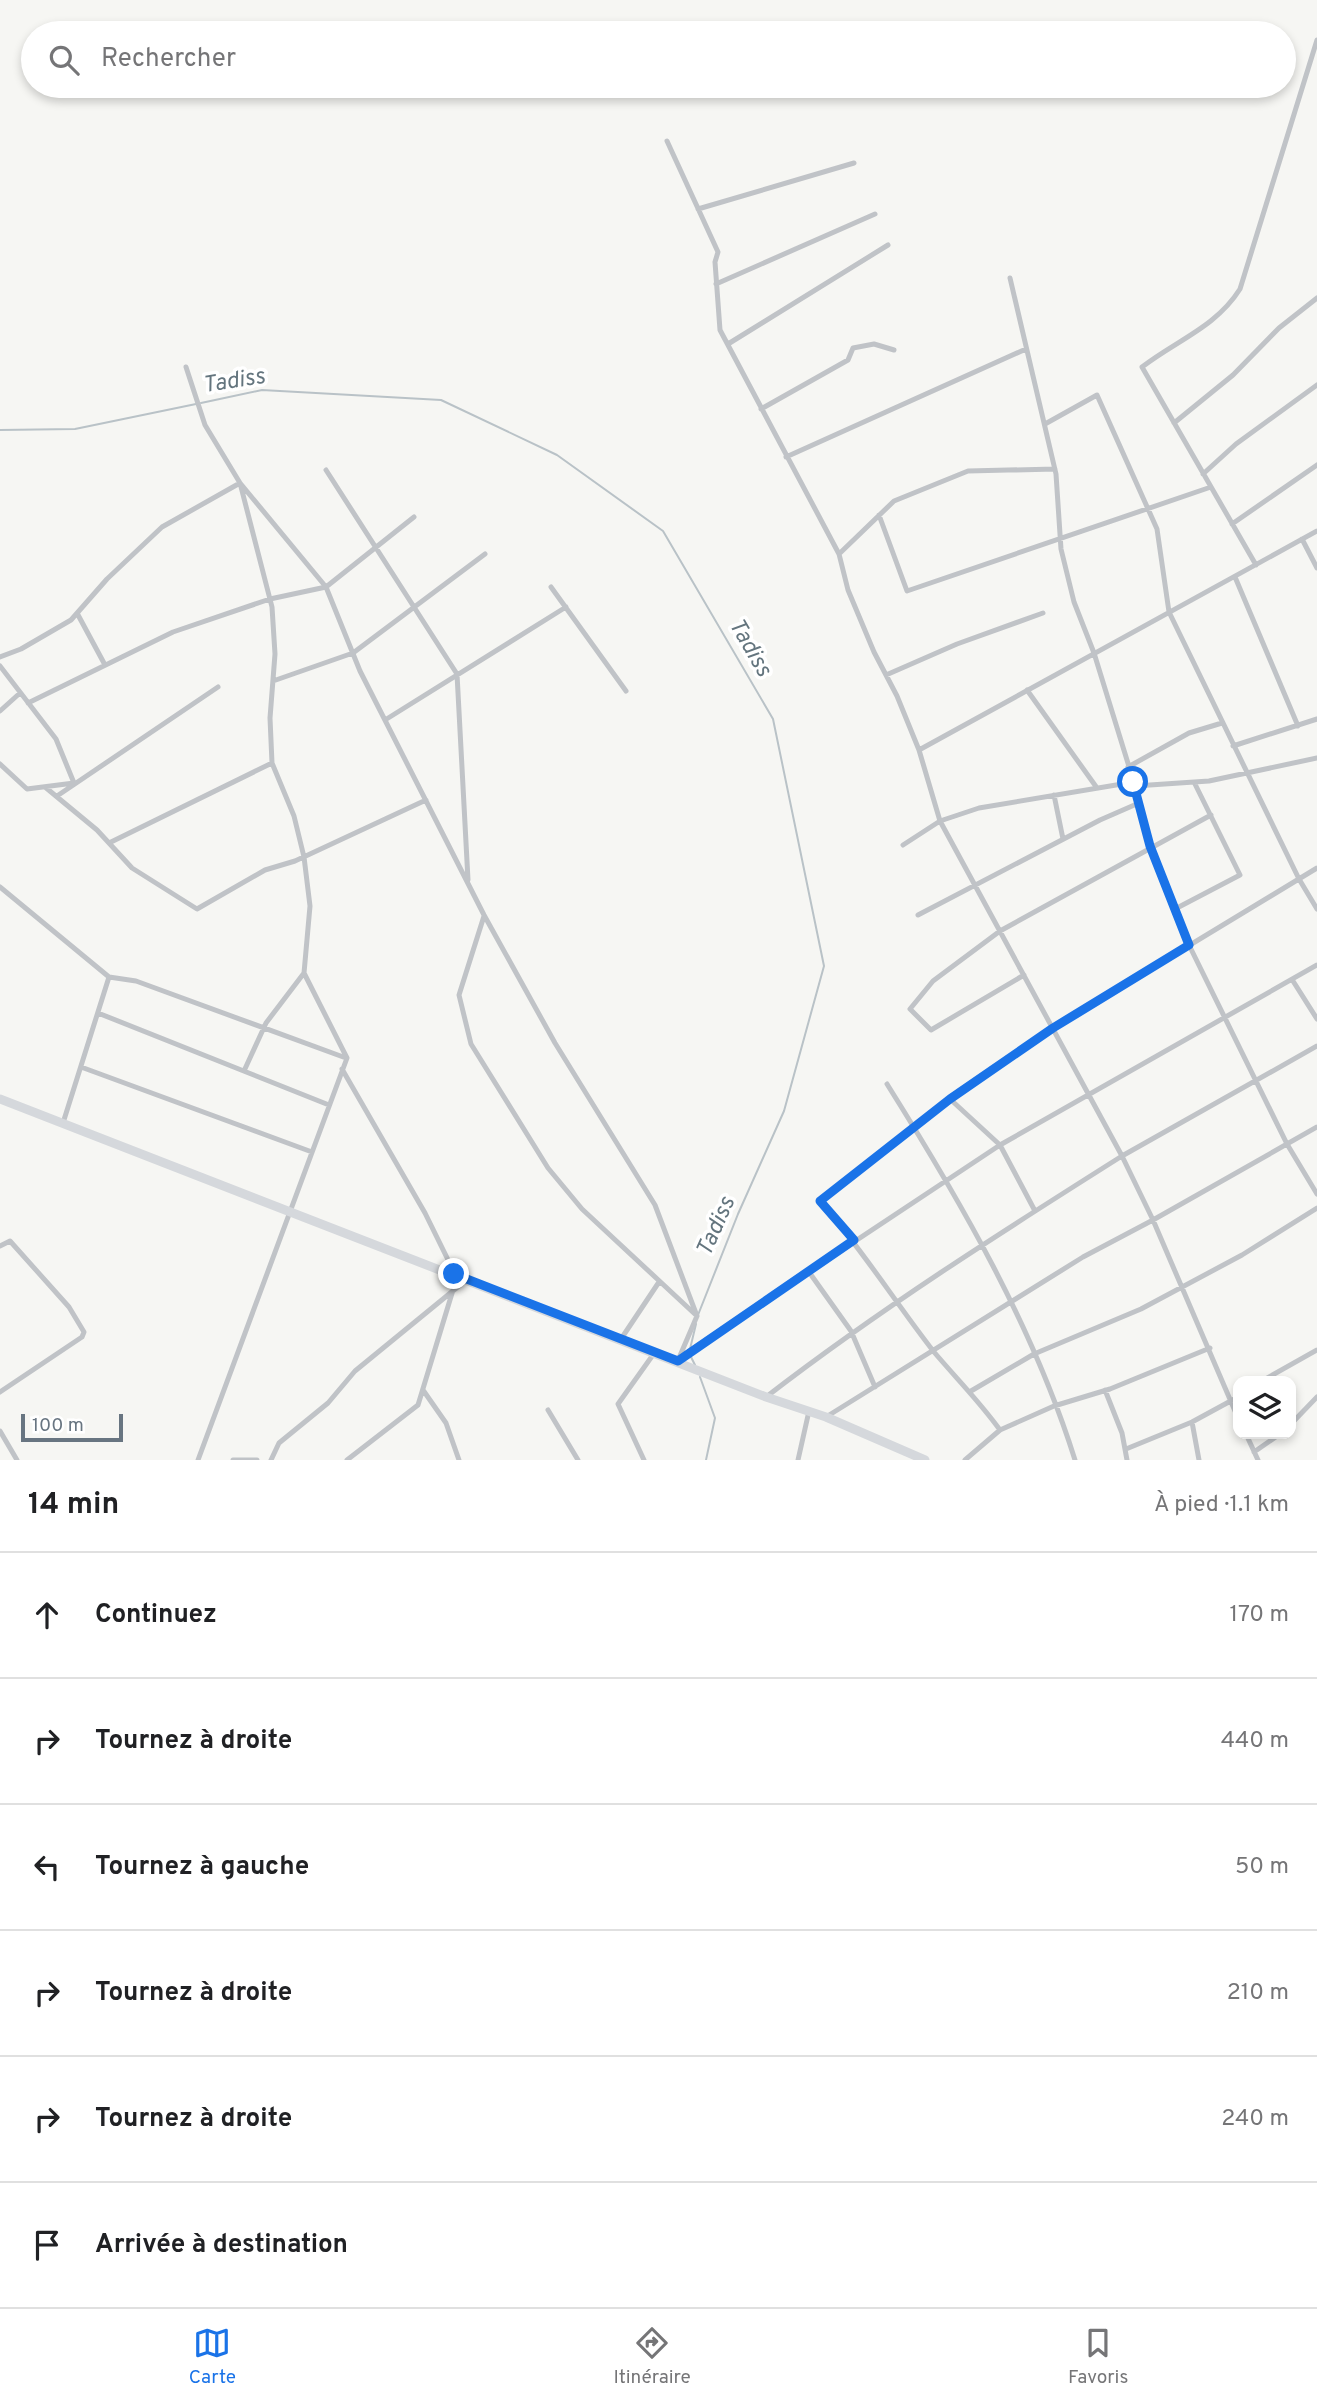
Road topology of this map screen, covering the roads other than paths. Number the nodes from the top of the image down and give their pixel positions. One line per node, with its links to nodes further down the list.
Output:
1 (1317, 40): 16 (street)
2 (667, 141): 4 (street)
3 (854, 163): 4 (street)
4 (698, 209): 8 (street)
5 (875, 214): 8 (street)
6 (888, 245): 10 (street)
7 (1010, 278): 11 (street)
8 (716, 284): 10 (street)
9 (1317, 299): 16 (street)
10 (728, 344): 15 (street)
11 (1026, 349): 17 (street); 18 (street)
12 (894, 350): 15 (street)
13 (186, 367): 23 (street)
14 (1317, 385): 22 (street)
15 (761, 409): 18 (street)
16 (1174, 423): 22 (street)
17 (1045, 424): 20 (street); 25 (street)
18 (786, 457): 34 (street)
19 (1317, 466): 28 (street)
20 (1055, 469): 26 (street); 30 (street)
21 (326, 470): 32 (street)
22 (1203, 474): 24 (street)
23 (240, 483): 38 (street); 40 (street); 44 (street)
24 (1211, 487): 25 (street); 28 (street)
25 (1148, 508): 30 (street); 43 (street)
26 (879, 515): 30 (street); 34 (street)
27 (414, 517): 32 (street)
28 (1232, 524): 35 (street)
29 (1317, 531): 31 (street)
30 (1060, 537): 47 (street)
31 (1301, 539): 35 (street); 36 (street)
32 (377, 547): 38 (street); 42 (street)
33 (485, 554): 42 (street)
34 (839, 554): 52 (street)
35 (1256, 565): 37 (street)
36 (1317, 568)
37 (1235, 577): 43 (street); 63 (street)
38 (326, 587): 40 (street); 46 (street)
39 (551, 587): 41 (street)
40 (270, 599): 49 (street); 53 (street)
41 (566, 607): 51 (street); 56 (street)
42 (413, 608): 46 (street); 51 (street)
43 (1169, 612): 47 (street); 62 (street)
44 (77, 613): 48 (street); 49 (street)
45 (1043, 613): 52 (street)
46 (353, 653): 53 (street); 61 (street)
47 (1094, 653): 55 (street); 69 (street)
48 (0, 657)
49 (105, 665): 58 (street)
50 (0, 666): 57 (street)
51 (457, 674): 61 (street); 90 (street)
52 (886, 675): 65 (street)
53 (273, 681): 67 (street)
54 (218, 687): 72 (street)
55 (1027, 690): 65 (street); 75 (street)
56 (626, 691)
57 (20, 693): 58 (street); 59 (street)
58 (28, 703): 72 (street)
59 (0, 711)
60 (1317, 719): 63 (street)
61 (385, 720): 78 (street)
62 (1222, 723): 64 (street); 69 (street)
63 (1298, 726): 64 (street)
64 (1233, 746): 70 (street)
65 (919, 750): 81 (street)
66 (1317, 758): 70 (street)
67 (272, 763): 83 (street); 86 (street)
68 (0, 764): 74 (street)
69 (1128, 767): 73 (street)
70 (1249, 772): 71 (street); 88 (street)
71 (1194, 782): 73 (street); 80 (street)
72 (74, 783): 74 (street); 77 (street)
73 (1134, 784): 75 (street); 79 (street)
74 (45, 787): 77 (street)
75 (1097, 788): 76 (street)
76 (1054, 795): 81 (street); 82 (street)
77 (57, 796): 83 (street)
78 (426, 800): 86 (street); 90 (street)
79 (1139, 803): 82 (street); 85 (street)
80 (1211, 815): 85 (street); 92 (street)
81 (940, 821): 84 (street); 89 (street)
82 (1063, 839): 89 (street)
83 (109, 843): 86 (street)
84 (903, 845)
85 (1150, 846): 92 (street); 96 (street)
86 (304, 857): 99 (street)
87 (1317, 868): 88 (street)
88 (1299, 879): 93 (street); 97 (street)
89 (976, 883): 95 (street); 96 (street)
90 (469, 884): 94 (street)
91 (0, 887): 101 (street)
92 (1175, 909): 97 (street)
93 (1317, 909)
94 (484, 915): 138 (street); 143 (street)
95 (918, 915)
96 (1000, 932): 100 (street); 100 (street)
97 (1189, 945): 104 (street); 107 (street)
98 (1317, 965): 102 (street)
99 (304, 973): 106 (street); 109 (street)
100 (1024, 975): 107 (street)
101 (109, 977): 103 (street); 106 (street)
102 (1293, 981): 104 (street); 105 (street)
103 (98, 1013): 110 (street); 112 (street)
104 (1226, 1018): 113 (street); 115 (street)
105 (1317, 1019)
106 (264, 1028): 109 (street); 112 (street)
107 (1053, 1028): 115 (street); 116 (street)
108 (1317, 1046): 113 (street)
109 (347, 1058): 111 (street)
110 (81, 1067): 119 (street); 124 (street)
111 (342, 1069): 118 (street); 136 (street)
112 (244, 1071): 118 (street)
113 (1258, 1081): 122 (street); 125 (street)
114 (887, 1084): 120 (street)
115 (1088, 1094): 123 (street); 125 (street)
116 (950, 1099): 120 (street); 123 (street)
117 (0, 1100): 119 (main road)
118 (329, 1105): 124 (street)
119 (63, 1124): 129 (main road)
120 (914, 1126): 126 (street); 132 (street)
121 (1317, 1127): 122 (street)
122 (1287, 1144): 127 (street); 131 (street)
123 (1000, 1145): 126 (street); 130 (street)
124 (312, 1152): 129 (street)
125 (1122, 1156): 130 (street); 131 (street)
126 (947, 1179): 132 (street); 133 (street)
127 (1317, 1194)
128 (1317, 1208): 139 (street)
129 (290, 1210): 136 (main road); 176 (street)
130 (1035, 1211): 133 (street)
131 (1153, 1220): 139 (street); 142 (street)
132 (854, 1240): 135 (street); 141 (street)
133 (982, 1243): 141 (street); 142 (street)
134 (0, 1246): 157 (street)
135 (809, 1272): 144 (street); 151 (street)
136 (454, 1274): 137 (main road)
137 (467, 1279): 140 (street); 145 (main road)
138 (659, 1282): 143 (street); 145 (street)
139 (1182, 1286): 146 (street); 150 (street)
140 (453, 1290): 154 (street); 179 (street)
141 (899, 1301): 144 (street); 149 (street)
142 (1010, 1302): 149 (street); 150 (street)
143 (697, 1316): 151 (street)
144 (851, 1331): 153 (street); 158 (street)
145 (621, 1339): 148 (main road)
146 (1210, 1348): 155 (street); 161 (street)
147 (1317, 1350): 152 (street)
148 (655, 1352): 151 (main road); 183 (street)
149 (935, 1352): 153 (street); 156 (street)
150 (1034, 1354): 156 (street); 162 (street)
151 (678, 1360): 158 (main road)
152 (1271, 1376)
153 (875, 1387): 166 (street)
154 (423, 1390): 180 (street); 181 (street)
155 (1105, 1390): 162 (street); 173 (street)
156 (971, 1391): 169 (street)
157 (0, 1392)
158 (766, 1397): 165 (main road)
159 (1317, 1397): 167 (street)
160 (1233, 1400): 161 (street)
161 (1230, 1402): 163 (street); 168 (street)
162 (1054, 1406): 169 (street); 187 (street)
163 (1233, 1408)
164 (548, 1410): 182 (street)
165 (809, 1411): 166 (main road); 184 (street)
166 (826, 1417): 185 (main road)
167 (1296, 1419)
168 (1192, 1422): 173 (street); 189 (street)
169 (1000, 1430): 186 (street)
170 (0, 1431): 175 (street)
171 (1248, 1439): 174 (street)
172 (1273, 1439): 174 (street)
173 (1126, 1449): 188 (street)
174 (1254, 1452): 190 (street)
175 (17, 1460)
176 (198, 1460)
177 (233, 1460): 178 (street)
178 (257, 1460)
179 (271, 1460)
180 (347, 1460)
181 (459, 1460)
182 (578, 1460)
183 (644, 1460)
184 (798, 1460)
185 (925, 1460)
186 (965, 1460)
187 (1075, 1460)
188 (1127, 1460)
189 (1199, 1460)
190 (1258, 1460)

